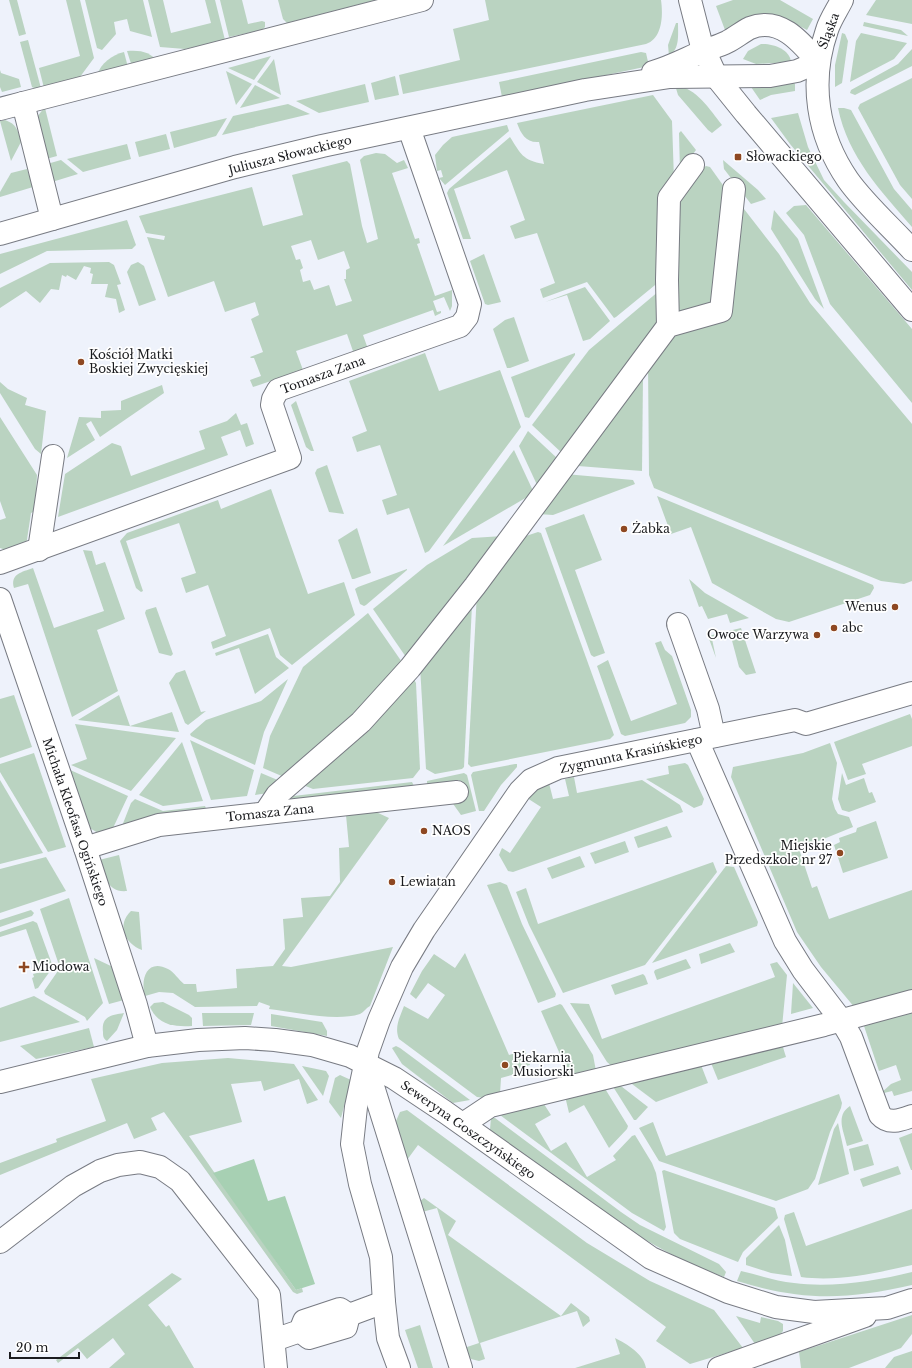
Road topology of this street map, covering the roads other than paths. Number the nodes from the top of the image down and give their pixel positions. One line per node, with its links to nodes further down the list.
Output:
1 (422, 0): 8 (street)
2 (690, 0): 4 (street)
3 (842, 0): 5 (street, Śląska)
4 (704, 51): 5 (street); 6 (street); 7 (street)
5 (818, 62): 6 (street); 15 (street, Śląska)
6 (717, 78): 7 (street); 16 (street)
7 (585, 90): 10 (street, Juliusza Słowackiego)
8 (23, 103): 9 (street); 13 (street)
9 (0, 109)
10 (409, 128): 13 (street, Juliusza Słowackiego); 19 (street, Tomasza Zana)
11 (693, 165): 17 (street)
12 (734, 189): 17 (street)
13 (52, 219): 14 (street, Juliusza Słowackiego)
14 (0, 234)
15 (912, 250)
16 (912, 310)
17 (668, 326): 27 (street)
18 (54, 456): 19 (street)
19 (39, 550): 20 (street, Tomasza Zana)
20 (0, 563)
21 (0, 599): 23 (street, Michała Kleofasa Ogińskiego)
22 (678, 624): 25 (street)
23 (8, 652): 28 (street, Michała Kleofasa Ogińskiego)
24 (912, 693): 25 (street, Zygmunta Krasińskiego)
25 (706, 738): 30 (street); 32 (street, Zygmunta Krasińskiego)
26 (457, 792): 27 (street, Tomasza Zana)
27 (266, 813): 28 (street, Tomasza Zana)
28 (85, 848): 31 (street, Michała Kleofasa Ogińskiego)
29 (912, 1001): 30 (street)
30 (841, 1020): 34 (street); 35 (street)
31 (147, 1046): 32 (street, Seweryna Goszczyńskiego); 33 (street, Seweryna Goszczyńskiego)
32 (366, 1063): 35 (street, Seweryna Goszczyńskiego); 38 (street, Zygmunta Krasińskiego); 44 (street)
33 (0, 1082)
34 (912, 1116)
35 (462, 1124): 39 (street, Seweryna Goszczyńskiego)
36 (0, 1242): 40 (street)
37 (912, 1300): 39 (street, Seweryna Goszczyńskiego)
38 (384, 1302): 40 (street); 43 (street, Zygmunta Krasińskiego)
39 (887, 1308): 41 (street)
40 (274, 1340): 42 (street)
41 (776, 1358): 45 (street)
42 (276, 1368)
43 (399, 1368)
44 (461, 1368)
45 (719, 1368)

